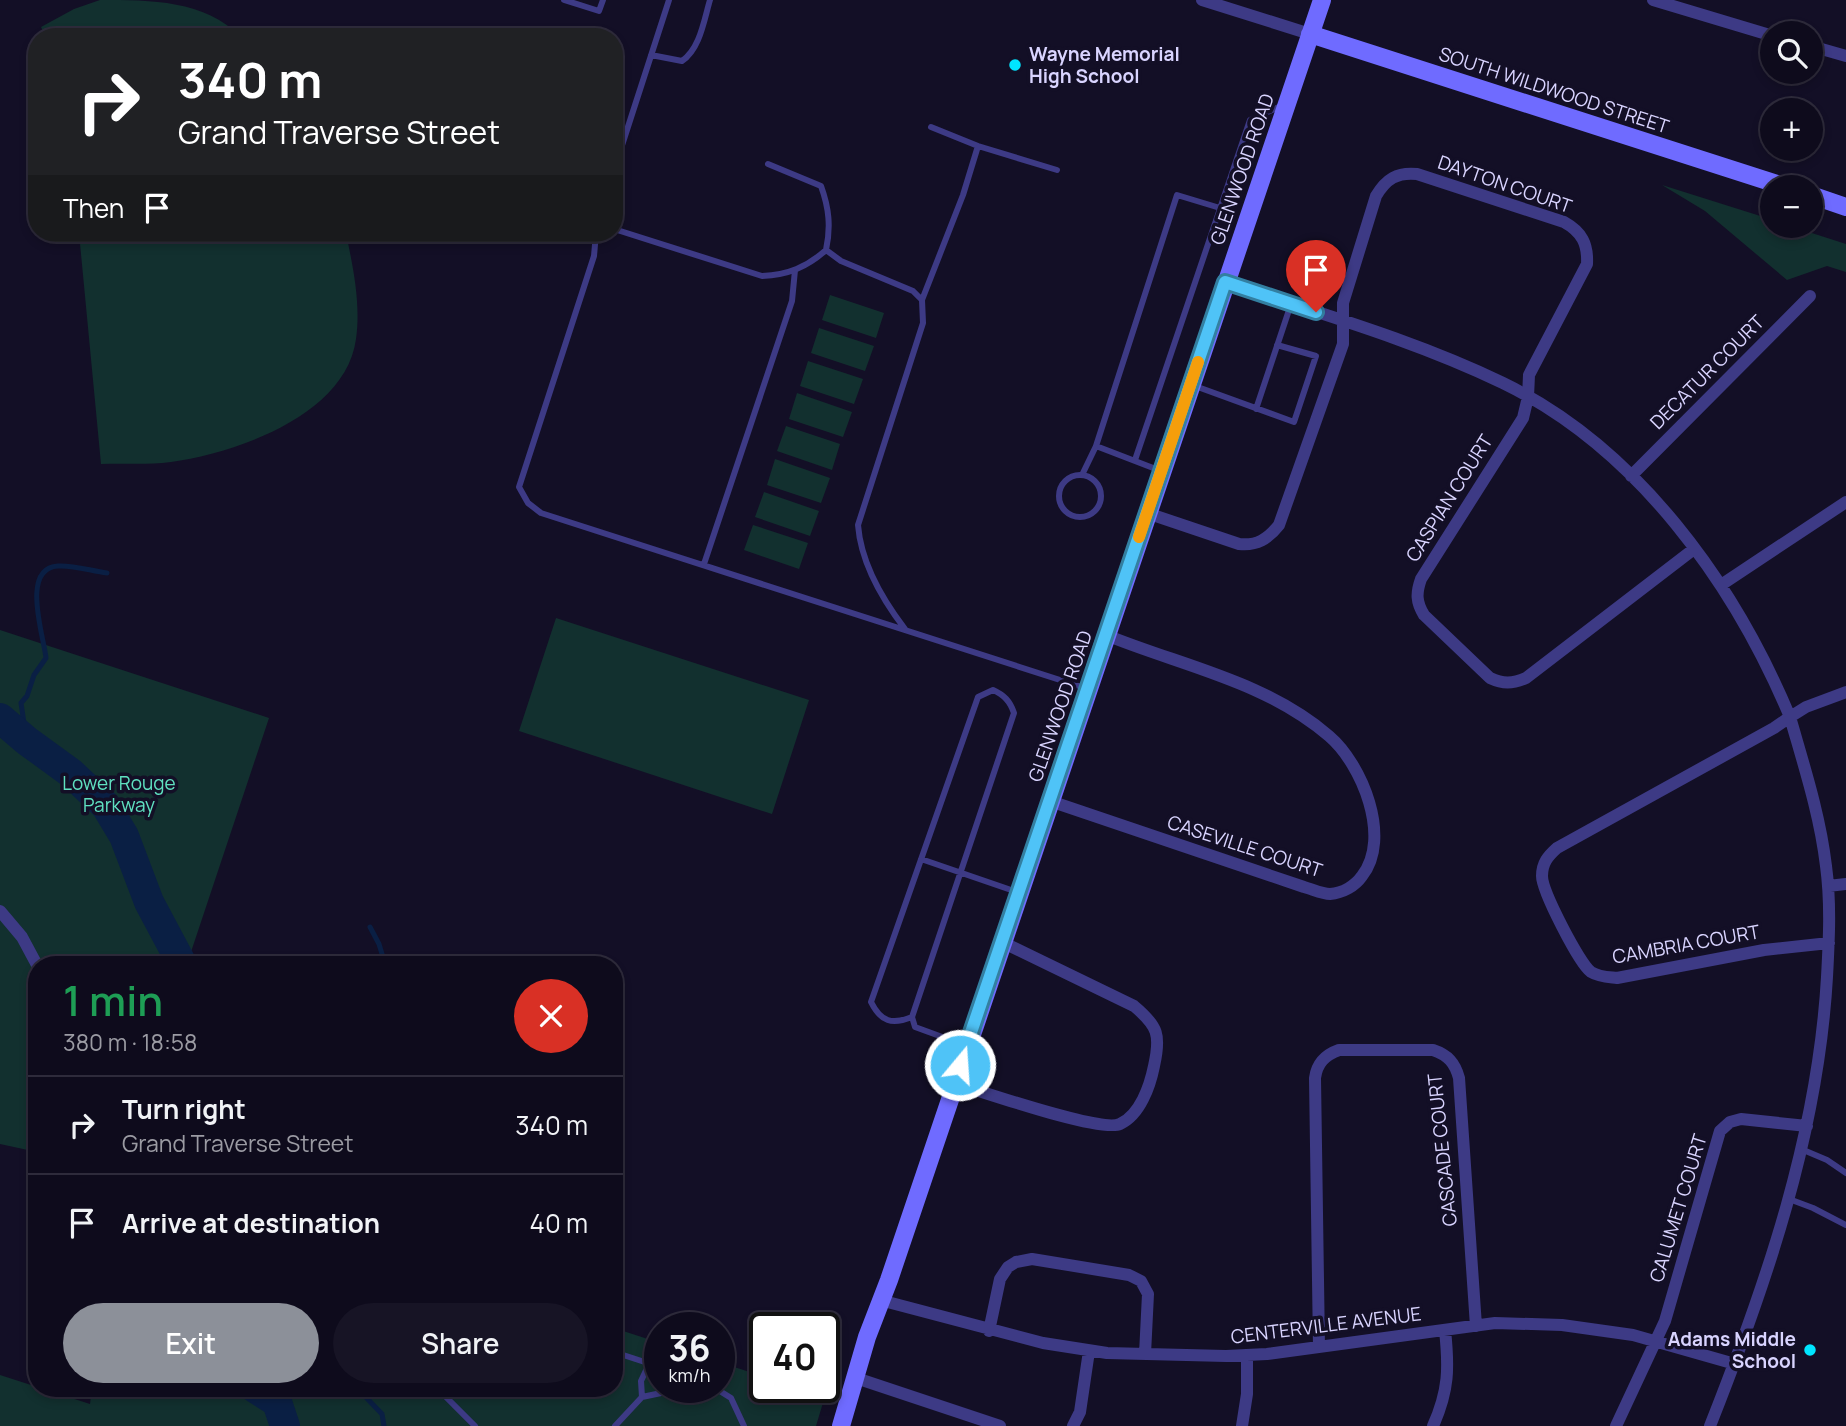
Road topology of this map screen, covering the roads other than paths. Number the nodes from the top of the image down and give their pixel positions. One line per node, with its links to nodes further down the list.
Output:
1 (564, 0): 2 (lane)
2 (603, 0)
3 (669, 0): 12 (lane)
4 (710, 0): 12 (lane)
5 (1202, 0): 10 (street)
6 (1322, 0): 10 (street, GLENWOOD ROAD)
7 (1654, 0): 8 (street)
8 (1687, 6): 9 (street)
9 (1760, 31)
10 (1310, 34): 14 (street, GLENWOOD ROAD); 20 (street, SOUTH WILDWOOD STREET)
11 (1823, 49): 13 (street)
12 (651, 55): 16 (lane)
13 (1846, 56)
14 (1286, 104): 23 (lane); 28 (street, GLENWOOD ROAD)
15 (931, 127): 17 (lane)
16 (623, 142)
17 (978, 146): 19 (lane); 30 (lane)
18 (768, 164): 26 (lane)
19 (1058, 170)
20 (1760, 179)
21 (1823, 199): 22 (street)
22 (1846, 207)
23 (1220, 208): 37 (lane); 38 (lane)
24 (623, 232): 27 (lane)
25 (595, 242): 45 (lane)
26 (827, 250): 27 (lane); 30 (lane)
27 (795, 270): 45 (lane)
28 (1225, 282): 31 (street); 34 (street, GLENWOOD ROAD)
29 (1810, 296): 41 (street, DECATUR COURT)
30 (922, 300): 47 (lane)
31 (1291, 304): 32 (street); 33 (lane)
32 (1342, 321): 35 (street); 35 (street, DAYTON COURT); 43 (street, DAYTON COURT)
33 (1277, 345): 36 (lane); 36 (lane)
34 (1190, 384): 36 (lane); 39 (street, GLENWOOD ROAD)
35 (1528, 397): 41 (street); 44 (street, CASPIAN COURT)
36 (1256, 409)
37 (1096, 446): 38 (lane); 40 (lane)
38 (1135, 460): 39 (lane)
39 (1161, 471): 43 (street, GLENWOOD ROAD)
40 (1082, 475): 40 (lane)
41 (1631, 475): 44 (street)
42 (1846, 502): 46 (street)
43 (1147, 513): 48 (street, GLENWOOD ROAD)
44 (1694, 549): 46 (street)
45 (704, 564): 47 (lane)
46 (1721, 584): 51 (street)
47 (906, 631): 49 (lane)
48 (1106, 635): 49 (street, GLENWOOD ROAD); 52 (street, CASEVILLE COURT)
49 (1088, 689): 52 (street, GLENWOOD ROAD)
50 (1846, 692): 51 (street, CAMBRIA COURT)
51 (1790, 717): 56 (street); 60 (street, CAMBRIA COURT)
52 (1050, 801): 57 (street, GLENWOOD ROAD)
53 (921, 859): 54 (lane); 54 (lane); 62 (lane)
54 (960, 873): 57 (lane); 62 (lane)
55 (1846, 884): 56 (street)
56 (1828, 886): 60 (street)
57 (1018, 893): 59 (street, GLENWOOD ROAD)
58 (0, 911): 61 (street)
59 (1002, 942): 63 (street, GLENWOOD ROAD); 64 (street)
60 (1829, 943): 65 (street)
61 (32, 956)
62 (912, 1017): 63 (lane)
63 (967, 1046): 64 (street, GLENWOOD ROAD)
64 (954, 1083): 70 (street, GLENWOOD ROAD)
65 (1807, 1126): 66 (street); 74 (street, CALUMET COURT)
66 (1801, 1149): 67 (lane); 68 (street)
67 (1846, 1173)
68 (1789, 1199): 69 (lane); 81 (street)
69 (1846, 1225)
70 (880, 1300): 73 (street, CENTERVILLE AVENUE); 83 (street, GLENWOOD ROAD)
71 (1476, 1326): 72 (street, CENTERVILLE AVENUE); 74 (street, CENTERVILLE AVENUE); 75 (street, CASCADE COURT)
72 (1445, 1330): 75 (street, CENTERVILLE AVENUE); 94 (street)
73 (989, 1331): 76 (street, CENTERVILLE AVENUE); 77 (street)
74 (1656, 1341): 81 (street, CENTERVILLE AVENUE); 95 (street, CALUMET COURT)
75 (1319, 1347): 79 (street, CENTERVILLE AVENUE)
76 (1088, 1350): 77 (street, CENTERVILLE AVENUE); 92 (street)
77 (1145, 1354): 79 (street, CENTERVILLE AVENUE)
78 (623, 1355): 80 (lane)
79 (1247, 1356): 93 (street)
80 (644, 1362)
81 (1735, 1364): 96 (street)
82 (644, 1375): 84 (lane)
83 (856, 1378): 90 (street, GLENWOOD ROAD); 91 (street)
84 (642, 1396): 88 (lane)
85 (446, 1397): 87 (lane)
86 (733, 1403): 89 (lane)
87 (475, 1426)
88 (615, 1426)
89 (744, 1426)
90 (841, 1426)
91 (1000, 1426)
92 (1073, 1426)
93 (1242, 1426)
94 (1433, 1426)
95 (1616, 1426)
96 (1710, 1426)

